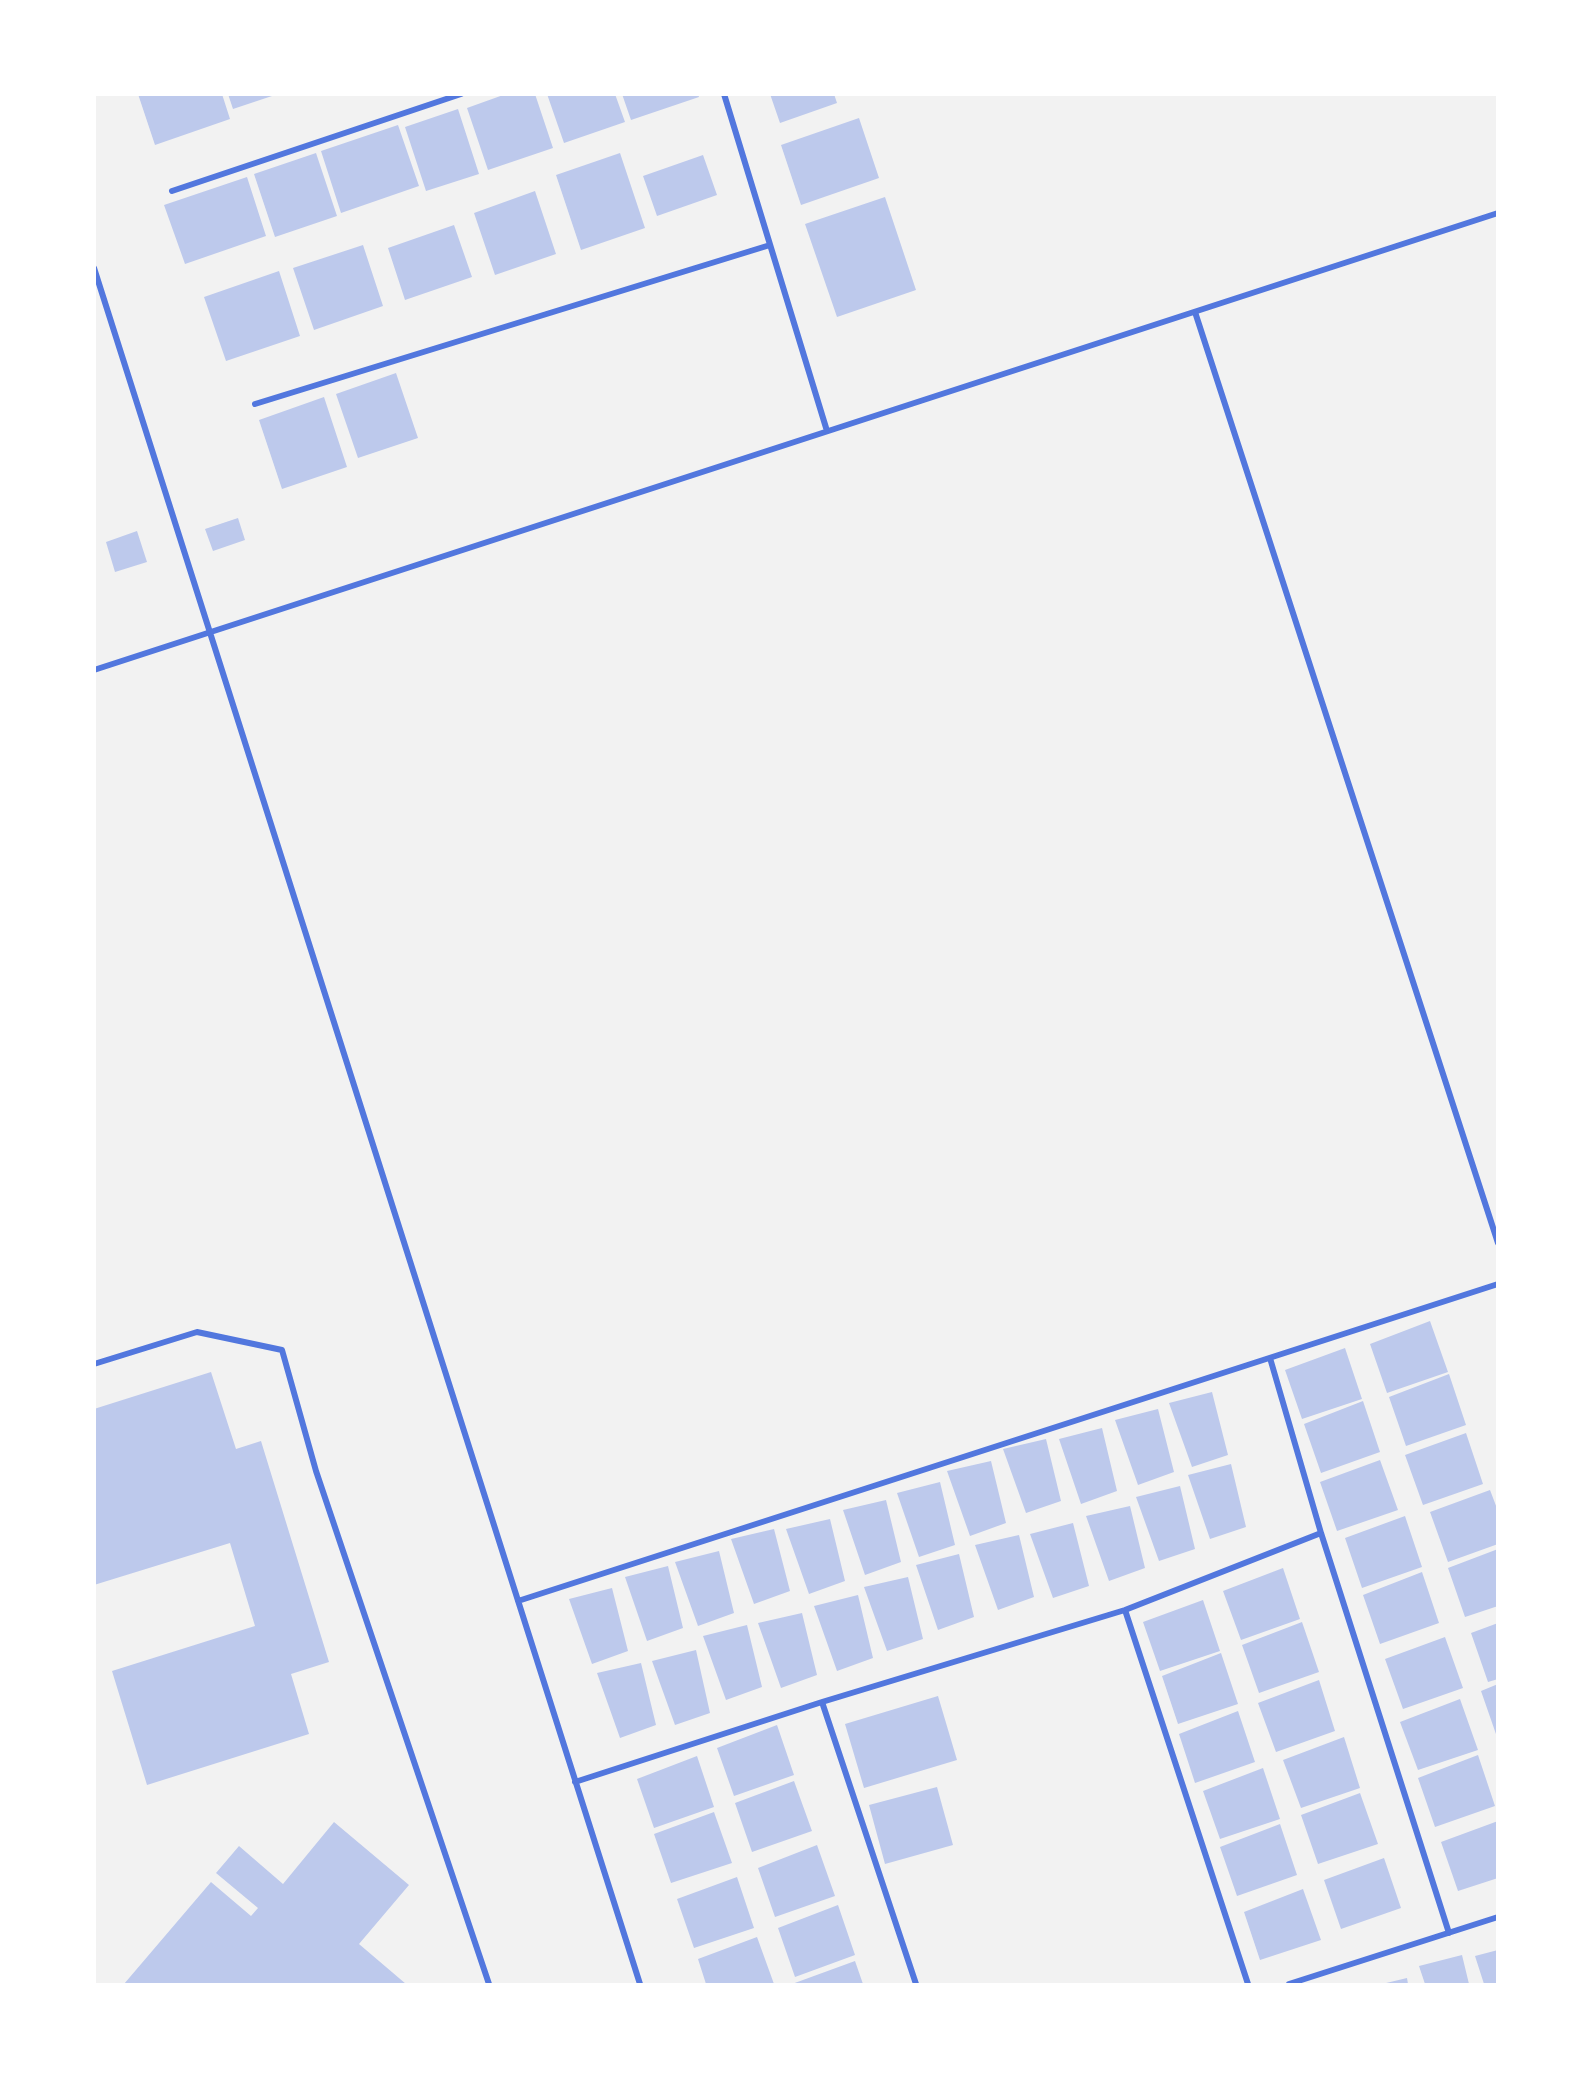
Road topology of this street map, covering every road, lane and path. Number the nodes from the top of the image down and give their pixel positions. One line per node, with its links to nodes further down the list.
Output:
1 (461, 94): 3 (street)
2 (724, 94): 5 (street)
3 (172, 191)
4 (1497, 213): 7 (street)
5 (770, 245): 8 (street); 9 (street)
6 (95, 272): 10 (street)
7 (1195, 312): 9 (street); 12 (street)
8 (255, 404)
9 (827, 431): 10 (street)
10 (210, 633): 11 (street); 17 (street)
11 (94, 670)
12 (1497, 1243)
13 (1497, 1284): 14 (street)
14 (1270, 1358): 16 (street); 17 (street)
15 (94, 1364): 23 (street)
16 (1321, 1533): 18 (street); 22 (street)
17 (518, 1601): 20 (street)
18 (1125, 1610): 19 (street); 26 (street)
19 (822, 1702): 20 (street); 25 (street)
20 (575, 1782): 24 (street)
21 (1497, 1917): 22 (street)
22 (1449, 1933): 27 (street)
23 (489, 1984)
24 (640, 1984)
25 (915, 1984)
26 (1248, 1984)
27 (1289, 1984)

